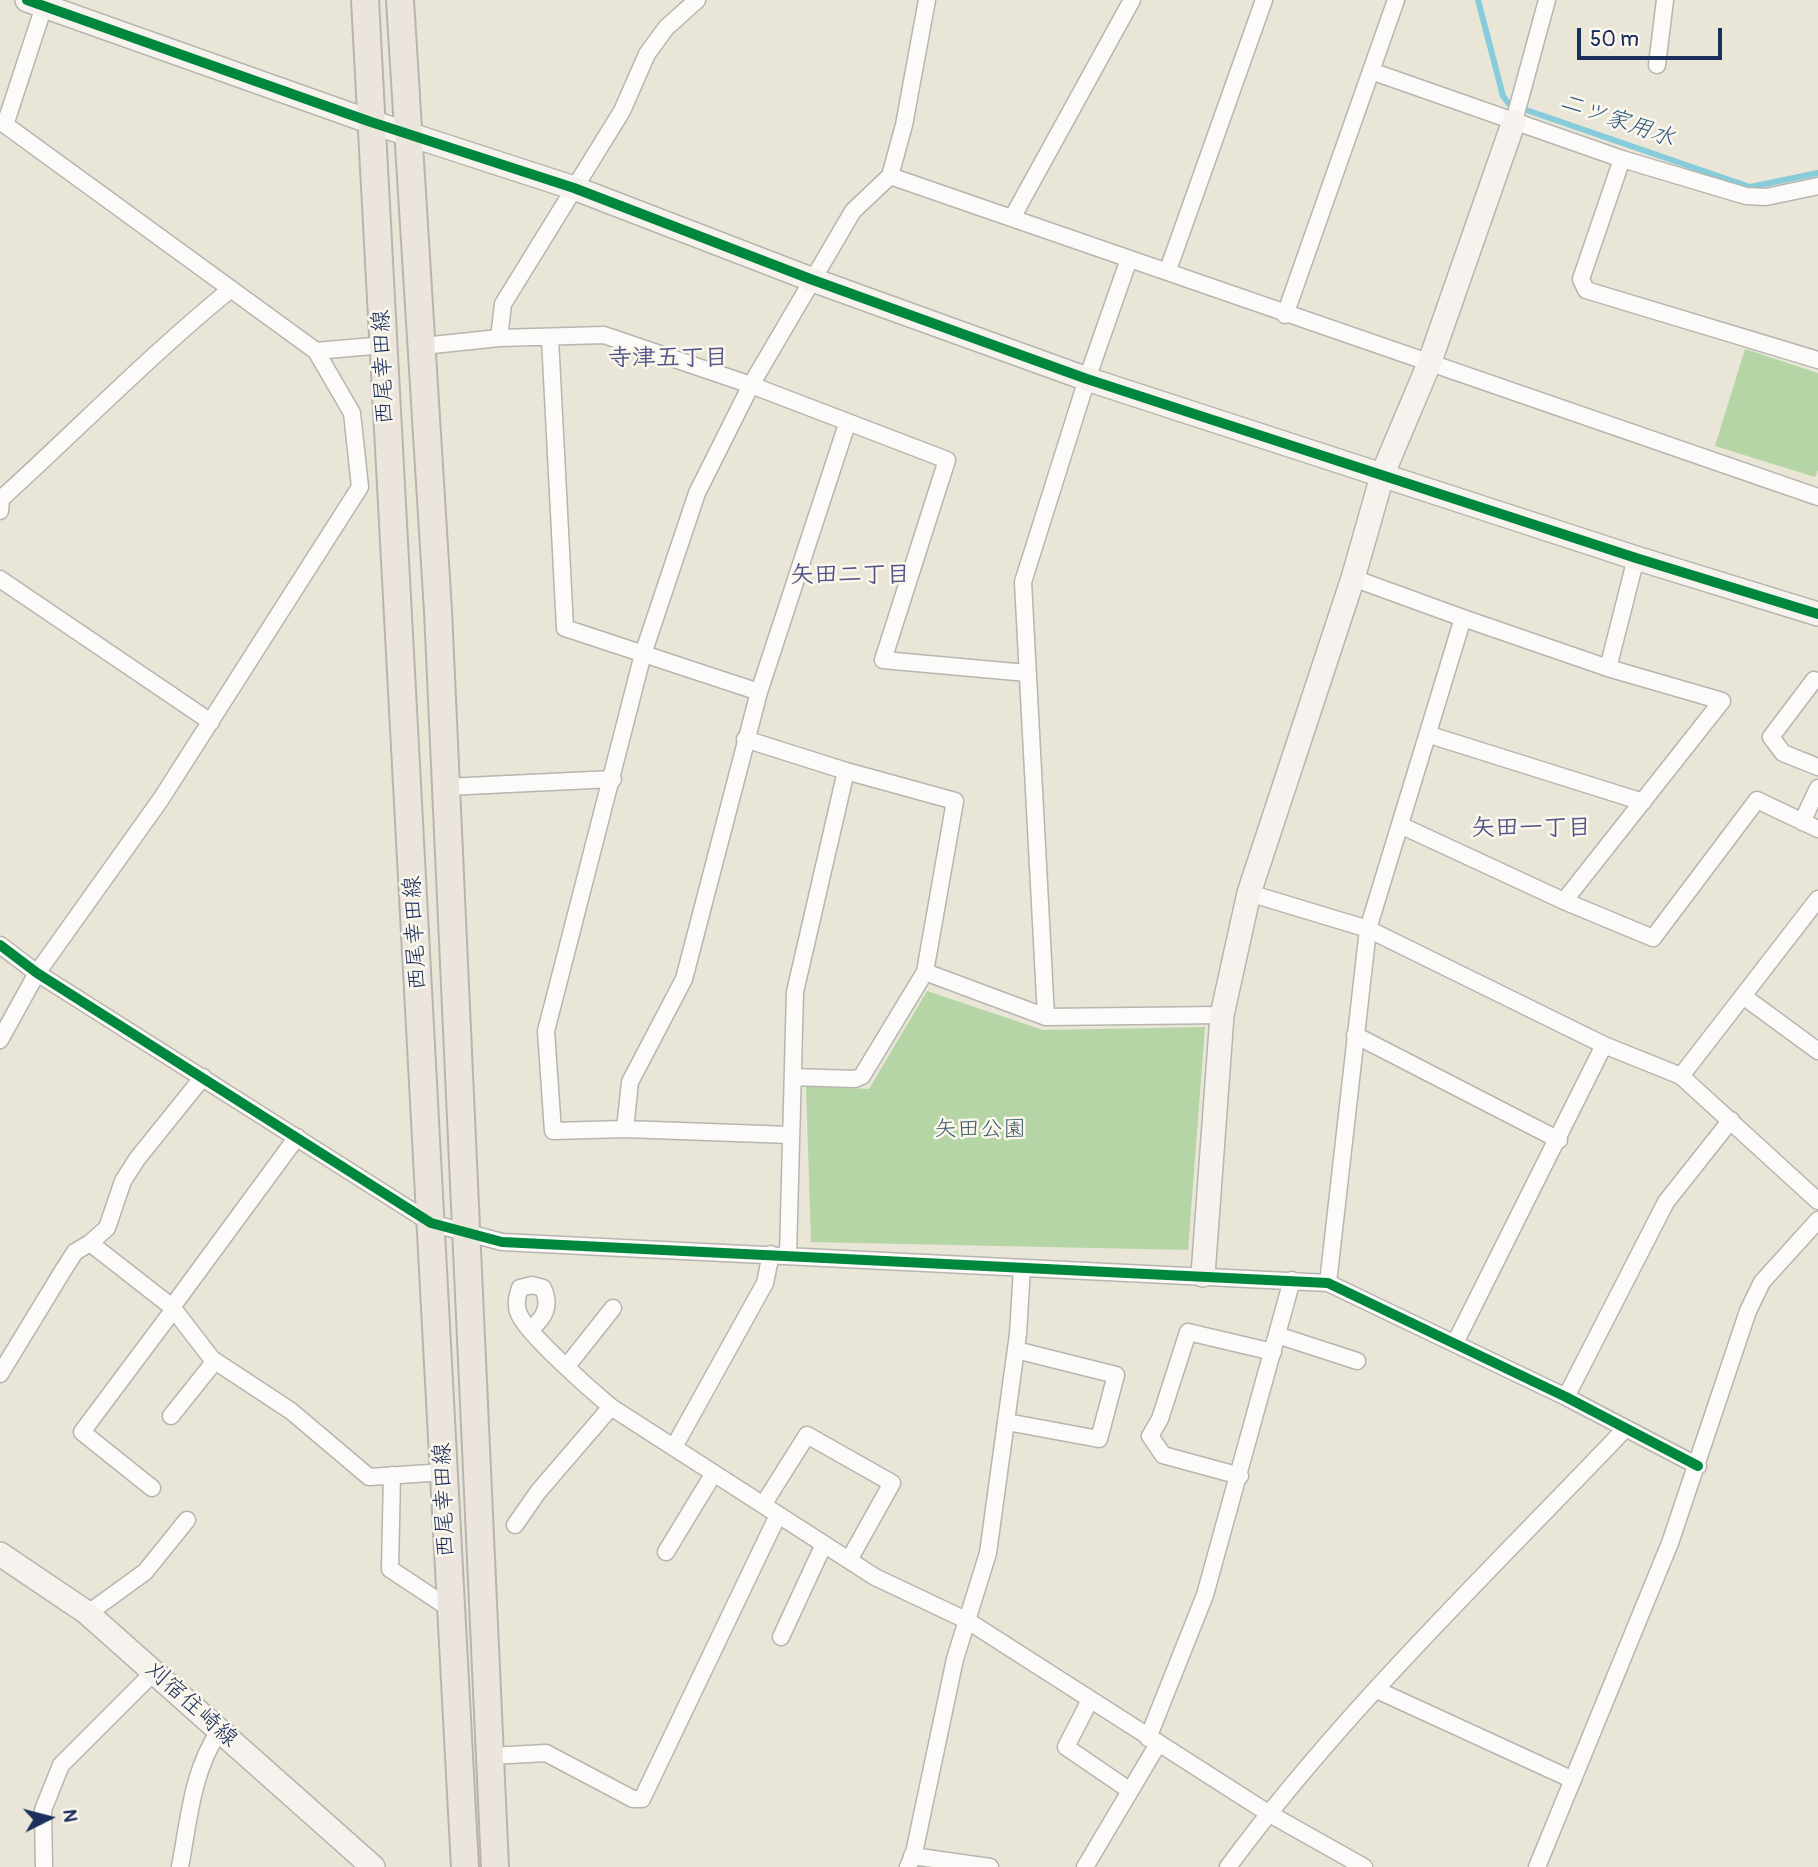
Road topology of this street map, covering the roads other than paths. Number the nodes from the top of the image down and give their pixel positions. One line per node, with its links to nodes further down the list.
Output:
1 (365, 0): 14 (main road, 西尾幸田線)
2 (400, 0): 16 (main road, 西尾幸田線)
3 (696, 0): 20 (street)
4 (927, 0): 18 (street)
5 (1132, 0): 21 (street)
6 (1264, 0): 23 (street)
7 (1396, 0): 12 (street)
8 (1548, 0): 13 (street)
9 (1665, 0): 11 (street)
10 (39, 2): 14 (street); 15 (street)
11 (1657, 65)
12 (1371, 71): 13 (street); 26 (street)
13 (1514, 121): 17 (street); 33 (street)
14 (371, 122): 16 (street); 29 (main road, 西尾幸田線)
15 (3, 123): 25 (street)
16 (408, 134): 20 (street); 30 (main road, 西尾幸田線)
17 (1622, 159): 19 (street); 32 (street)
18 (890, 176): 21 (street); 24 (street)
19 (1818, 186)
20 (574, 188): 24 (street); 27 (street)
21 (1012, 218): 22 (street)
22 (1129, 259): 23 (street); 34 (street)
23 (1168, 270): 26 (street)
24 (813, 280): 34 (street); 35 (street)
25 (231, 289): 31 (street); 39 (street)
26 (1285, 315): 33 (street)
27 (499, 338): 28 (street); 30 (street)
28 (550, 338): 35 (street); 45 (street)
29 (384, 345): 31 (street); 86 (main road, 西尾幸田線)
30 (423, 346): 56 (main road, 西尾幸田線)
31 (316, 351): 50 (street)
32 (1818, 360)
33 (1429, 365): 37 (street); 38 (street)
34 (1087, 379): 37 (street); 47 (street)
35 (751, 385): 36 (street); 45 (street)
36 (847, 424): 47 (street); 49 (street)
37 (1383, 473): 40 (street); 42 (street)
38 (1818, 497)
39 (0, 510)
40 (1636, 558): 43 (street); 46 (street)
41 (0, 579): 50 (street)
42 (1353, 579): 44 (street); 62 (street)
43 (1818, 614)
44 (1463, 618): 46 (street); 51 (street)
45 (643, 654): 49 (street); 55 (street)
46 (1608, 668): 58 (street)
47 (1027, 673): 71 (street)
48 (1812, 680): 53 (street)
49 (759, 692): 52 (street)
50 (211, 722): 68 (street)
51 (1430, 735): 58 (street); 60 (street)
52 (745, 739): 54 (street); 80 (street)
53 (1818, 767)
54 (846, 771): 67 (street); 78 (street)
55 (613, 779): 56 (street); 80 (street)
56 (446, 788): 87 (main road, 西尾幸田線)
57 (1818, 788): 59 (street)
58 (1643, 802): 64 (street)
59 (1802, 822): 61 (street); 64 (street)
60 (1400, 825): 64 (street); 65 (street)
61 (1818, 829)
62 (1249, 893): 65 (street); 70 (street)
63 (1818, 899): 69 (street)
64 (1564, 901)
65 (1368, 929): 72 (street); 74 (street)
66 (0, 945): 68 (street)
67 (925, 972): 71 (street); 78 (street)
68 (37, 973): 73 (street); 77 (street)
69 (1743, 996): 75 (street); 76 (street)
70 (1222, 1015): 71 (street); 92 (street)
71 (1046, 1017)
72 (1354, 1035): 83 (street); 94 (street)
73 (0, 1040)
74 (1604, 1045): 76 (street); 83 (street)
75 (1818, 1051)
76 (1681, 1076): 79 (street)
77 (203, 1077): 82 (street); 88 (street)
78 (793, 1077): 81 (street)
79 (1731, 1120): 84 (street); 106 (street)
80 (625, 1129): 81 (street)
81 (791, 1135): 90 (street)
82 (298, 1137): 86 (street); 95 (street)
83 (1559, 1140): 99 (street)
84 (1818, 1201)
85 (1818, 1220): 112 (street)
86 (431, 1223): 87 (street); 113 (main road, 西尾幸田線)
87 (466, 1232): 89 (street); 135 (main road, 西尾幸田線)
88 (90, 1243): 95 (street); 105 (street)
89 (771, 1254): 90 (street); 111 (street)
90 (789, 1255): 91 (street)
91 (1022, 1268): 92 (street); 100 (street)
92 (1203, 1275): 93 (street)
93 (1292, 1280): 94 (street); 98 (street)
94 (1328, 1283): 99 (street)
95 (173, 1308): 102 (street); 117 (street)
96 (613, 1308): 104 (street)
97 (531, 1329): 104 (street)
98 (1277, 1335): 101 (street); 103 (street)
99 (1455, 1343): 106 (street)
100 (1016, 1350): 109 (street); 109 (street)
101 (1273, 1352): 116 (street); 116 (street)
102 (215, 1361): 108 (street); 115 (street)
103 (1357, 1362)
104 (567, 1366): 107 (street)
105 (0, 1374)
106 (1566, 1397): 110 (street)
107 (611, 1407): 111 (street); 121 (street)
108 (170, 1416)
109 (1007, 1422): 128 (street)
110 (1625, 1429): 112 (street); 131 (street)
111 (674, 1447): 114 (street)
112 (1698, 1466): 136 (street)
113 (444, 1472): 115 (street); 126 (main road, 西尾幸田線)
114 (714, 1473): 118 (street); 123 (street)
115 (392, 1475): 126 (street)
116 (1240, 1476): 134 (street)
117 (152, 1488)
118 (763, 1505): 119 (street); 125 (street)
119 (778, 1515): 122 (street); 135 (street)
120 (187, 1520): 127 (street)
121 (515, 1525)
122 (824, 1544): 125 (street); 129 (street)
123 (666, 1552)
124 (0, 1554): 127 (street, 刈宿住崎線)
125 (849, 1560): 128 (street)
126 (449, 1608): 144 (main road, 西尾幸田線)
127 (88, 1614): 130 (street, 刈宿住崎線)
128 (968, 1621): 132 (street); 139 (street)
129 (781, 1637)
130 (154, 1672): 133 (street, 刈宿住崎線); 141 (street)
131 (1377, 1690): 136 (street); 138 (street)
132 (1090, 1700): 134 (street); 137 (street)
133 (220, 1730): 142 (street); 143 (street, 刈宿住崎線)
134 (1153, 1741): 137 (street); 138 (street)
135 (491, 1756): 145 (main road, 西尾幸田線)
136 (1573, 1780): 149 (street)
137 (1129, 1790): 147 (street)
138 (1268, 1813): 140 (street); 148 (street)
139 (910, 1862): 146 (street)
140 (1360, 1866)
141 (44, 1867)
142 (180, 1867)
143 (373, 1867)
144 (465, 1867)
145 (495, 1867)
146 (990, 1867)
147 (1086, 1867)
148 (1228, 1867)
149 (1537, 1867)

